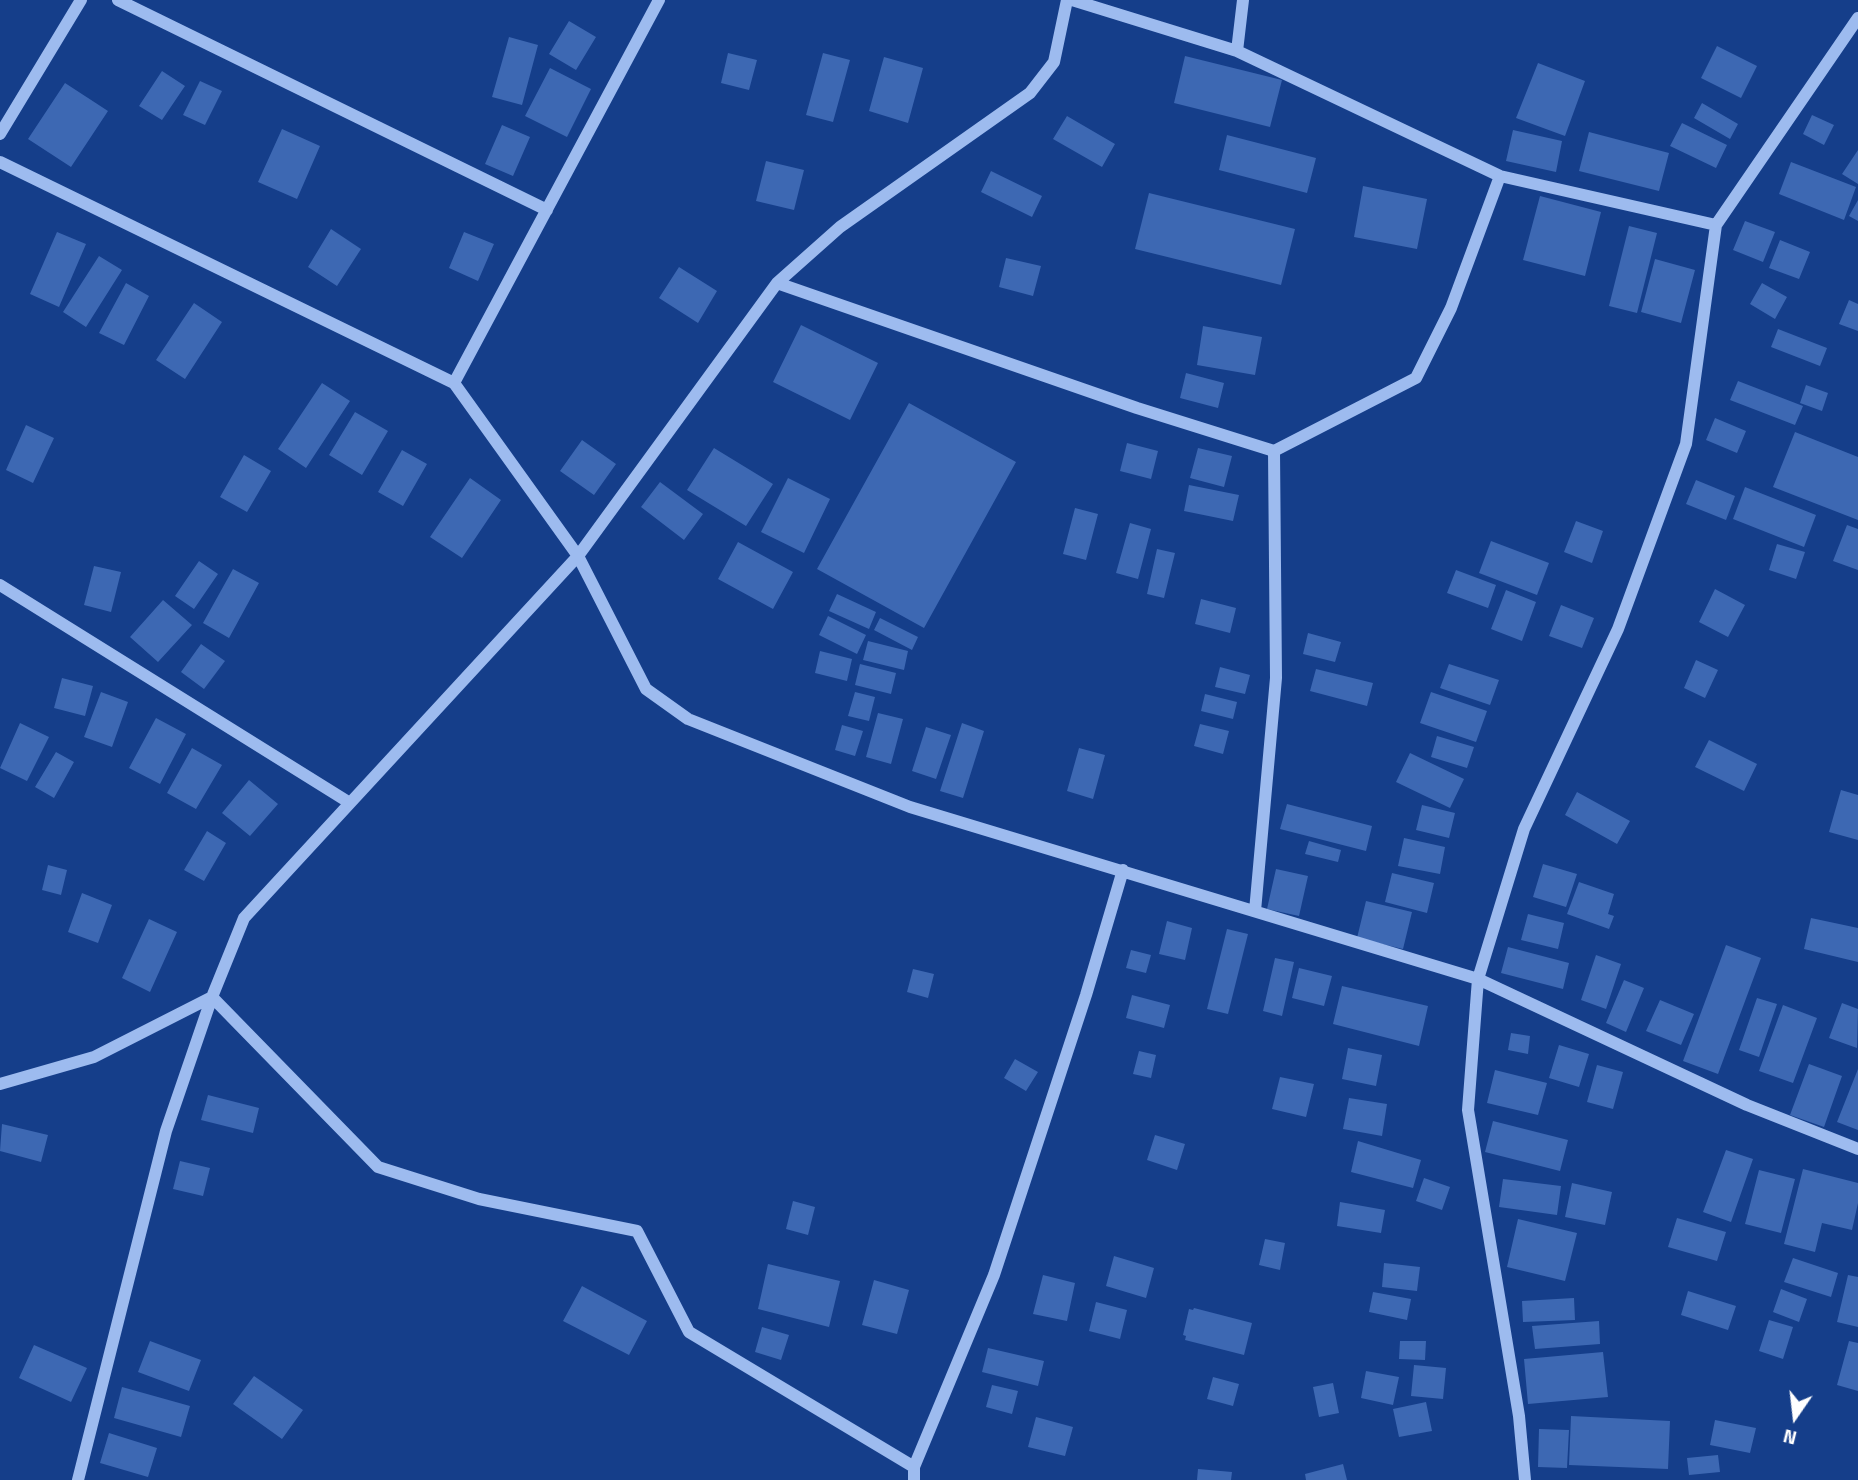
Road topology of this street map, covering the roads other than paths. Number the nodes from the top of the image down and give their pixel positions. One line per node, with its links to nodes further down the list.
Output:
1 (82, 0): 8 (street)
2 (118, 0): 11 (street)
3 (659, 0): 11 (street)
4 (1070, 0): 7 (street); 13 (street)
5 (1243, 0): 7 (street)
6 (1858, 18): 12 (street)
7 (1237, 51): 10 (street)
8 (0, 134)
9 (0, 162): 14 (street)
10 (1500, 176): 12 (street); 15 (street)
11 (547, 210): 14 (street)
12 (1716, 225): 21 (street)
13 (777, 283): 15 (street); 16 (street)
14 (454, 383): 16 (street)
15 (1274, 451): 20 (street)
16 (578, 556): 18 (street); 19 (street)
17 (0, 585): 18 (street)
18 (350, 803): 22 (street)
19 (1123, 870): 20 (street); 25 (street)
20 (1255, 911): 21 (street)
21 (1478, 979): 24 (street); 27 (street)
22 (212, 997): 23 (street); 25 (street); 26 (street)
23 (0, 1084)
24 (1858, 1149)
25 (914, 1474)
26 (78, 1480)
27 (1525, 1480)

